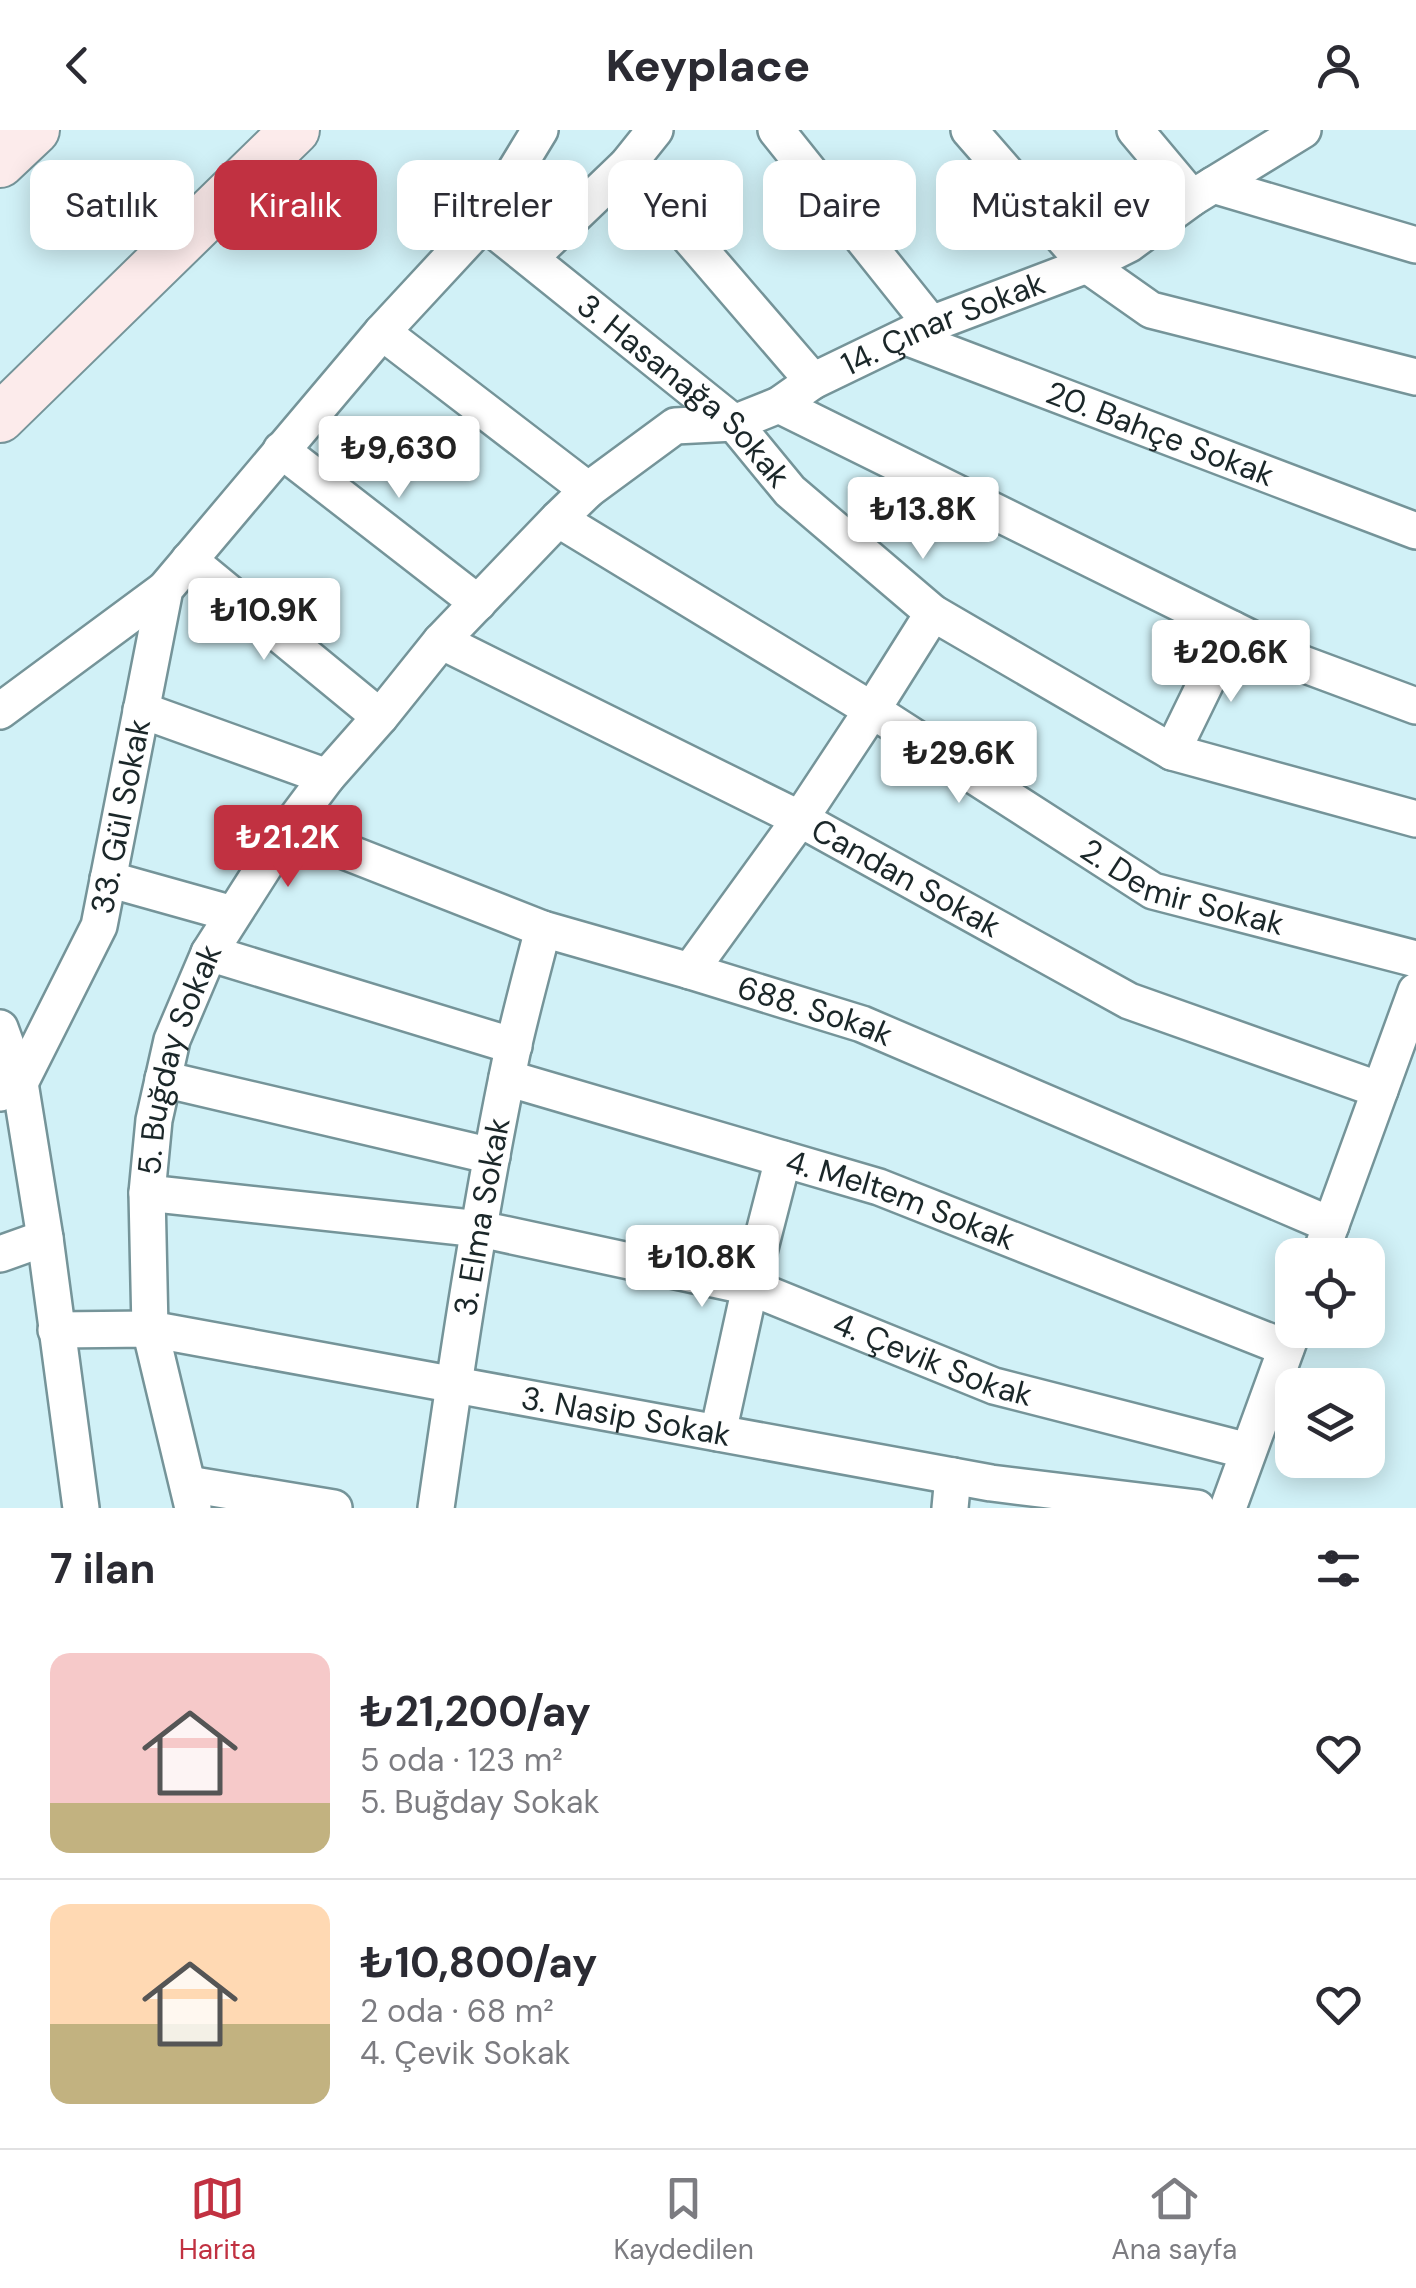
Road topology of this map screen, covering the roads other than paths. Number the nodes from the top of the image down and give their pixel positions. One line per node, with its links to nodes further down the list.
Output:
1 (35, 130): 11 (main road)
2 (295, 130): 25 (main road)
3 (540, 130): 9 (street)
4 (655, 130): 10 (street)
5 (776, 130): 20 (street)
6 (969, 130): 19 (street)
7 (1135, 130): 13 (street)
8 (1303, 130): 13 (street, 14. Çınar Sokak)
9 (522, 160)
10 (632, 160)
11 (0, 163)
12 (608, 184): 18 (street)
13 (1203, 191): 14 (street); 19 (street, 14. Çınar Sokak)
14 (1416, 246)
15 (458, 250): 21 (street)
16 (520, 250): 18 (street, 3. Hasanağa Sokak)
17 (701, 250): 23 (street)
18 (530, 258): 26 (street, 3. Hasanağa Sokak)
19 (1087, 265): 20 (street, 14. Çınar Sokak); 22 (street)
20 (918, 330): 23 (street, 14. Çınar Sokak); 30 (street, 20. Bahçe Sokak)
21 (382, 332): 27 (street); 28 (street)
22 (1416, 377)
23 (813, 381): 24 (street, 14. Çınar Sokak)
24 (779, 405): 26 (street, 14. Çınar Sokak); 35 (street)
25 (0, 418)
26 (734, 424): 28 (street, 5. Buğday Sokak); 34 (street, 3. Hasanağa Sokak)
27 (281, 450): 31 (street); 33 (street)
28 (588, 490): 29 (street, 5. Buğday Sokak)
29 (558, 519): 33 (street, 5. Buğday Sokak); 39 (street, 2. Demir Sokak)
30 (1416, 531)
31 (189, 560): 32 (street); 41 (street)
32 (164, 589): 38 (street, 33. Gül Sokak); 40 (street)
33 (478, 603): 36 (street, 5. Buğday Sokak)
34 (933, 613): 39 (street); 42 (street, 3. Hasanağa Sokak)
35 (1232, 630): 37 (street); 42 (street)
36 (441, 641): 41 (street, 5. Buğday Sokak); 44 (street, Candan Sokak)
37 (1416, 706)
38 (141, 710): 43 (street); 47 (street, 33. Gül Sokak)
39 (872, 710): 44 (street); 51 (street, 2. Demir Sokak)
40 (0, 711)
41 (380, 717): 43 (street, 5. Buğday Sokak)
42 (1172, 752): 45 (street, 3. Hasanağa Sokak)
43 (326, 777): 46 (street, 5. Buğday Sokak)
44 (800, 819): 52 (street); 58 (street, Candan Sokak)
45 (1416, 819)
46 (288, 829): 48 (street, 5. Buğday Sokak); 49 (street, 688. Sokak)
47 (108, 878): 48 (street); 57 (street, 33. Gül Sokak)
48 (233, 914): 50 (street, 5. Buğday Sokak)
49 (543, 929): 52 (street, 688. Sokak); 55 (street, 3. Elma Sokak)
50 (208, 953): 55 (street, 4. Meltem Sokak); 56 (street, 5. Buğday Sokak)
51 (1416, 959)
52 (690, 970): 64 (street, 688. Sokak)
53 (1416, 991): 58 (street)
54 (0, 1028): 57 (street)
55 (510, 1062): 59 (street, 3. Elma Sokak); 60 (street, 4. Meltem Sokak)
56 (163, 1080): 59 (street); 61 (street, 5. Buğday Sokak)
57 (10, 1088): 63 (street)
58 (1380, 1090): 65 (street)
59 (492, 1156): 62 (street, 3. Elma Sokak)
60 (783, 1159): 67 (street); 70 (street, 4. Meltem Sokak)
61 (146, 1193): 62 (street, 4. Çevik Sokak); 68 (street, 5. Buğday Sokak)
62 (480, 1229): 67 (street, 4. Çevik Sokak); 72 (street, 3. Elma Sokak)
63 (44, 1238): 66 (street); 69 (street)
64 (1322, 1238)
65 (1327, 1238)
66 (0, 1254)
67 (750, 1287): 73 (street); 74 (street, 4. Çevik Sokak)
68 (150, 1328): 69 (street, 3. Nasip Sokak); 72 (street, 3. Nasip Sokak); 76 (street, 5. Buğday Sokak)
69 (56, 1330): 77 (street)
70 (1275, 1334)
71 (1286, 1348): 74 (street)
72 (454, 1384): 73 (street, 3. Nasip Sokak); 79 (street, 3. Elma Sokak)
73 (718, 1433): 75 (street, 3. Nasip Sokak)
74 (1248, 1451): 81 (street)
75 (952, 1492): 80 (street, 3. Nasip Sokak)
76 (190, 1496): 78 (street)
77 (81, 1508)
78 (334, 1508)
79 (436, 1508)
80 (1197, 1508)
81 (1228, 1508)

